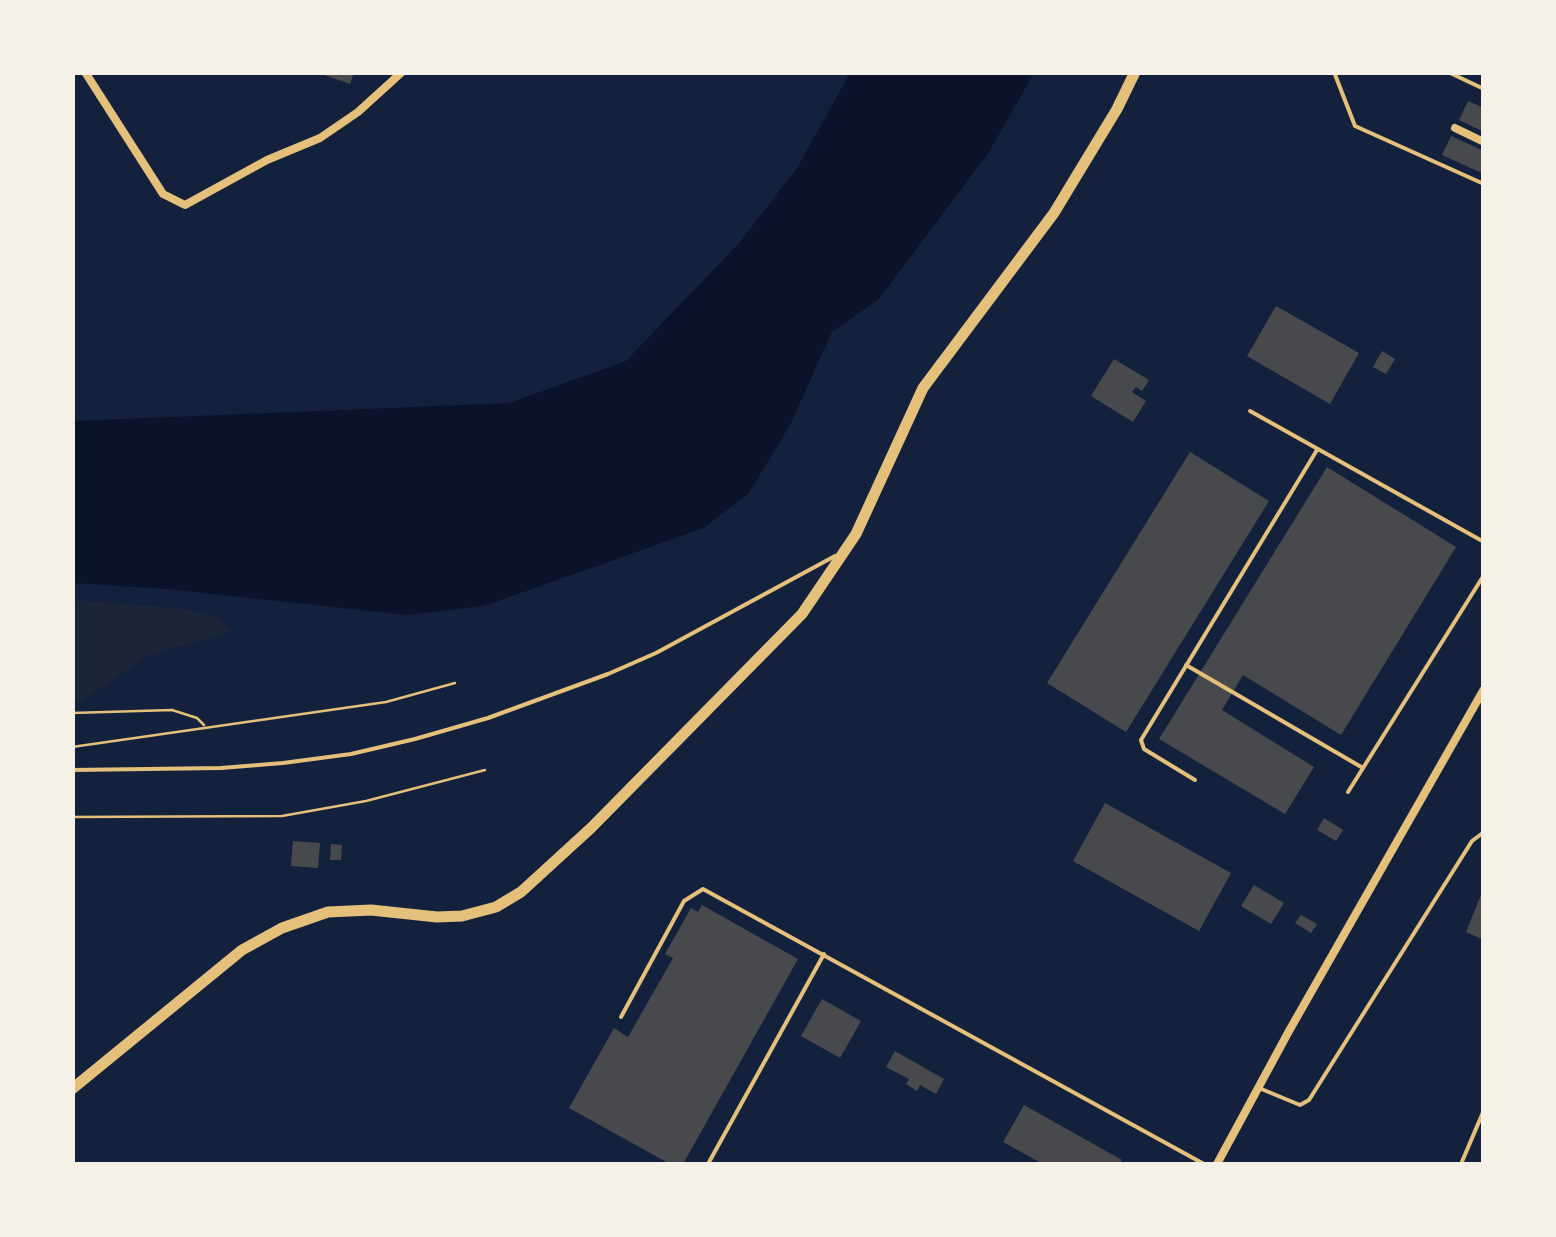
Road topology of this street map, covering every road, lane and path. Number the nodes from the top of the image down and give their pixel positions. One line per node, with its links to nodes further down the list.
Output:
1 (85, 72): 2 (street)
2 (402, 72)
3 (1135, 72): 13 (main road)
4 (1334, 72): 9 (lane)
5 (1448, 72): 6 (lane)
6 (1484, 89)
7 (1455, 128): 8 (street)
8 (1484, 142)
9 (1484, 184)
10 (1250, 411): 11 (lane)
11 (1316, 450): 12 (lane); 15 (lane)
12 (1484, 542)
13 (841, 557): 22 (lane); 31 (main road)
14 (1484, 575): 21 (lane)
15 (1186, 665): 21 (lane); 24 (lane)
16 (455, 683): 19 (path)
17 (1484, 689): 30 (street)
18 (72, 713): 19 (path)
19 (206, 726): 20 (path)
20 (72, 747)
21 (1363, 768): 25 (lane)
22 (72, 770)
23 (485, 770): 26 (path)
24 (1195, 780)
25 (1348, 792)
26 (72, 817)
27 (1484, 832): 30 (lane)
28 (824, 954): 29 (lane); 33 (lane); 34 (lane)
29 (621, 1017)
30 (1259, 1088): 35 (street)
31 (72, 1089)
32 (1484, 1110): 36 (lane)
33 (708, 1164)
34 (1204, 1164)
35 (1218, 1164)
36 (1461, 1164)

